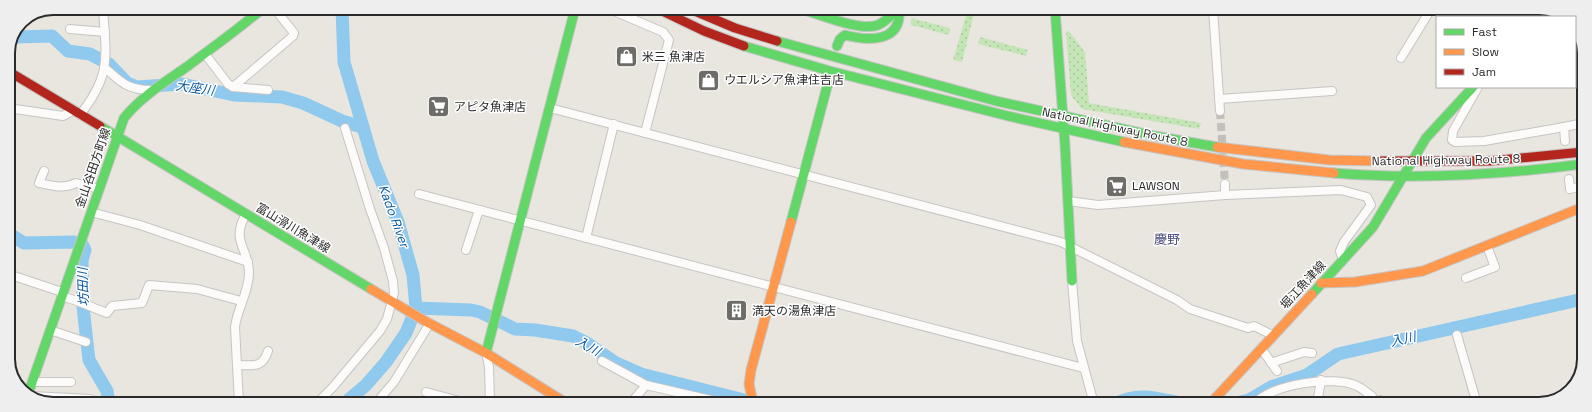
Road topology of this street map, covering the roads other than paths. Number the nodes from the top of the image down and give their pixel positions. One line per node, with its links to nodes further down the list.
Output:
1 (104, 15): 15 (street)
2 (254, 15): 17 (main road, 金山谷田方町線)
3 (280, 15): 22 (street)
4 (573, 15): 29 (main road)
5 (624, 15): 39 (street)
6 (671, 15): 38 (main road, National Highway Route 8)
7 (704, 15): 33 (main road, National Highway Route 8)
8 (823, 15): 9 (main road)
9 (891, 15)
10 (900, 15): 16 (main road)
11 (1054, 15): 33 (main road)
12 (1213, 15): 28 (street)
13 (1427, 15): 18 (street)
14 (70, 29): 15 (street)
15 (105, 32): 19 (street)
16 (837, 46)
17 (204, 54): 22 (street); 25 (main road, 金山谷田方町線)
18 (1401, 58)
19 (105, 68): 25 (street); 32 (street)
20 (15, 75): 32 (main road, 富山滑川魚津線)
21 (828, 83): 46 (main road)
22 (233, 87): 26 (street)
23 (1472, 88): 43 (main road, 堀江魚津線)
24 (1477, 88): 36 (street)
25 (151, 90): 40 (main road, 金山谷田方町線)
26 (268, 90)
27 (1332, 91): 28 (street)
28 (1219, 99): 31 (street)
29 (550, 108): 34 (street); 59 (main road)
30 (15, 109): 32 (street)
31 (1220, 110)
32 (77, 112): 40 (main road, 富山滑川魚津線)
33 (1062, 116): 38 (main road); 43 (main road, National Highway Route 8)
34 (614, 124): 39 (street); 60 (street)
35 (1577, 124): 36 (street)
36 (1564, 127): 41 (street)
37 (345, 128): 73 (street)
38 (1063, 128): 47 (main road, National Highway Route 8); 54 (main road)
39 (644, 133): 46 (street)
40 (117, 136): 51 (main road, 金山谷田方町線); 58 (main road, 富山滑川魚津線)
41 (1565, 141)
42 (1577, 153): 43 (main road, National Highway Route 8)
43 (1410, 162): 47 (main road, 堀江魚津線)
44 (1577, 165): 47 (main road, National Highway Route 8)
45 (44, 171): 51 (street)
46 (804, 175): 62 (street); 70 (main road)
47 (1403, 175): 64 (main road, 堀江魚津線)
48 (1569, 179): 50 (street)
49 (1224, 184): 53 (street)
50 (1577, 187)
51 (99, 189): 57 (main road, 金山谷田方町線)
52 (420, 194): 56 (street)
53 (1225, 195): 54 (street); 64 (street)
54 (1068, 201): 62 (main road)
55 (1577, 209): 61 (main road)
56 (478, 210): 59 (street); 63 (street)
57 (91, 212): 65 (street); 71 (main road, 金山谷田方町線)
58 (246, 214): 65 (street); 73 (main road, 富山滑川魚津線)
59 (520, 220): 60 (street); 82 (main road)
60 (586, 238): 70 (street)
61 (1487, 246): 67 (street); 69 (main road)
62 (1070, 247): 68 (main road); 76 (street)
63 (466, 250)
64 (1343, 260): 69 (main road, 堀江魚津線)
65 (248, 262): 72 (street)
66 (15, 277): 71 (street)
67 (1466, 278)
68 (1072, 281): 86 (street)
69 (1322, 282): 76 (main road, 堀江魚津線)
70 (774, 287): 86 (street); 102 (main road)
71 (62, 294): 72 (street); 75 (main road, 金山谷田方町線)
72 (241, 301): 85 (street)
73 (393, 302): 74 (main road, 富山滑川魚津線); 95 (street)
74 (428, 322): 82 (main road, 富山滑川魚津線); 96 (street)
75 (50, 330): 78 (street); 89 (main road, 金山谷田方町線)
76 (1272, 335): 79 (main road, 堀江魚津線)
77 (1457, 335): 108 (street)
78 (86, 342)
79 (1261, 348): 84 (street); 104 (main road, 堀江魚津線)
80 (268, 350): 85 (street)
81 (1312, 353): 84 (street)
82 (486, 354): 98 (street); 99 (main road, 富山滑川魚津線)
83 (602, 361): 91 (street)
84 (1271, 362): 87 (street)
85 (237, 365): 94 (street)
86 (1083, 368): 103 (street)
87 (1277, 371)
88 (1321, 380): 105 (street); 106 (street); 107 (street)
89 (32, 382): 90 (street); 92 (main road, 金山谷田方町線)
90 (71, 382)
91 (646, 385): 100 (street); 101 (street)
92 (30, 389)
93 (426, 392): 97 (street)
94 (239, 397)
95 (323, 397)
96 (381, 397)
97 (445, 397)
98 (490, 397)
99 (556, 397)
100 (636, 397)
101 (698, 397)
102 (751, 397)
103 (1092, 397)
104 (1216, 397)
105 (1266, 397)
106 (1318, 397)
107 (1373, 397)
108 (1475, 397)

